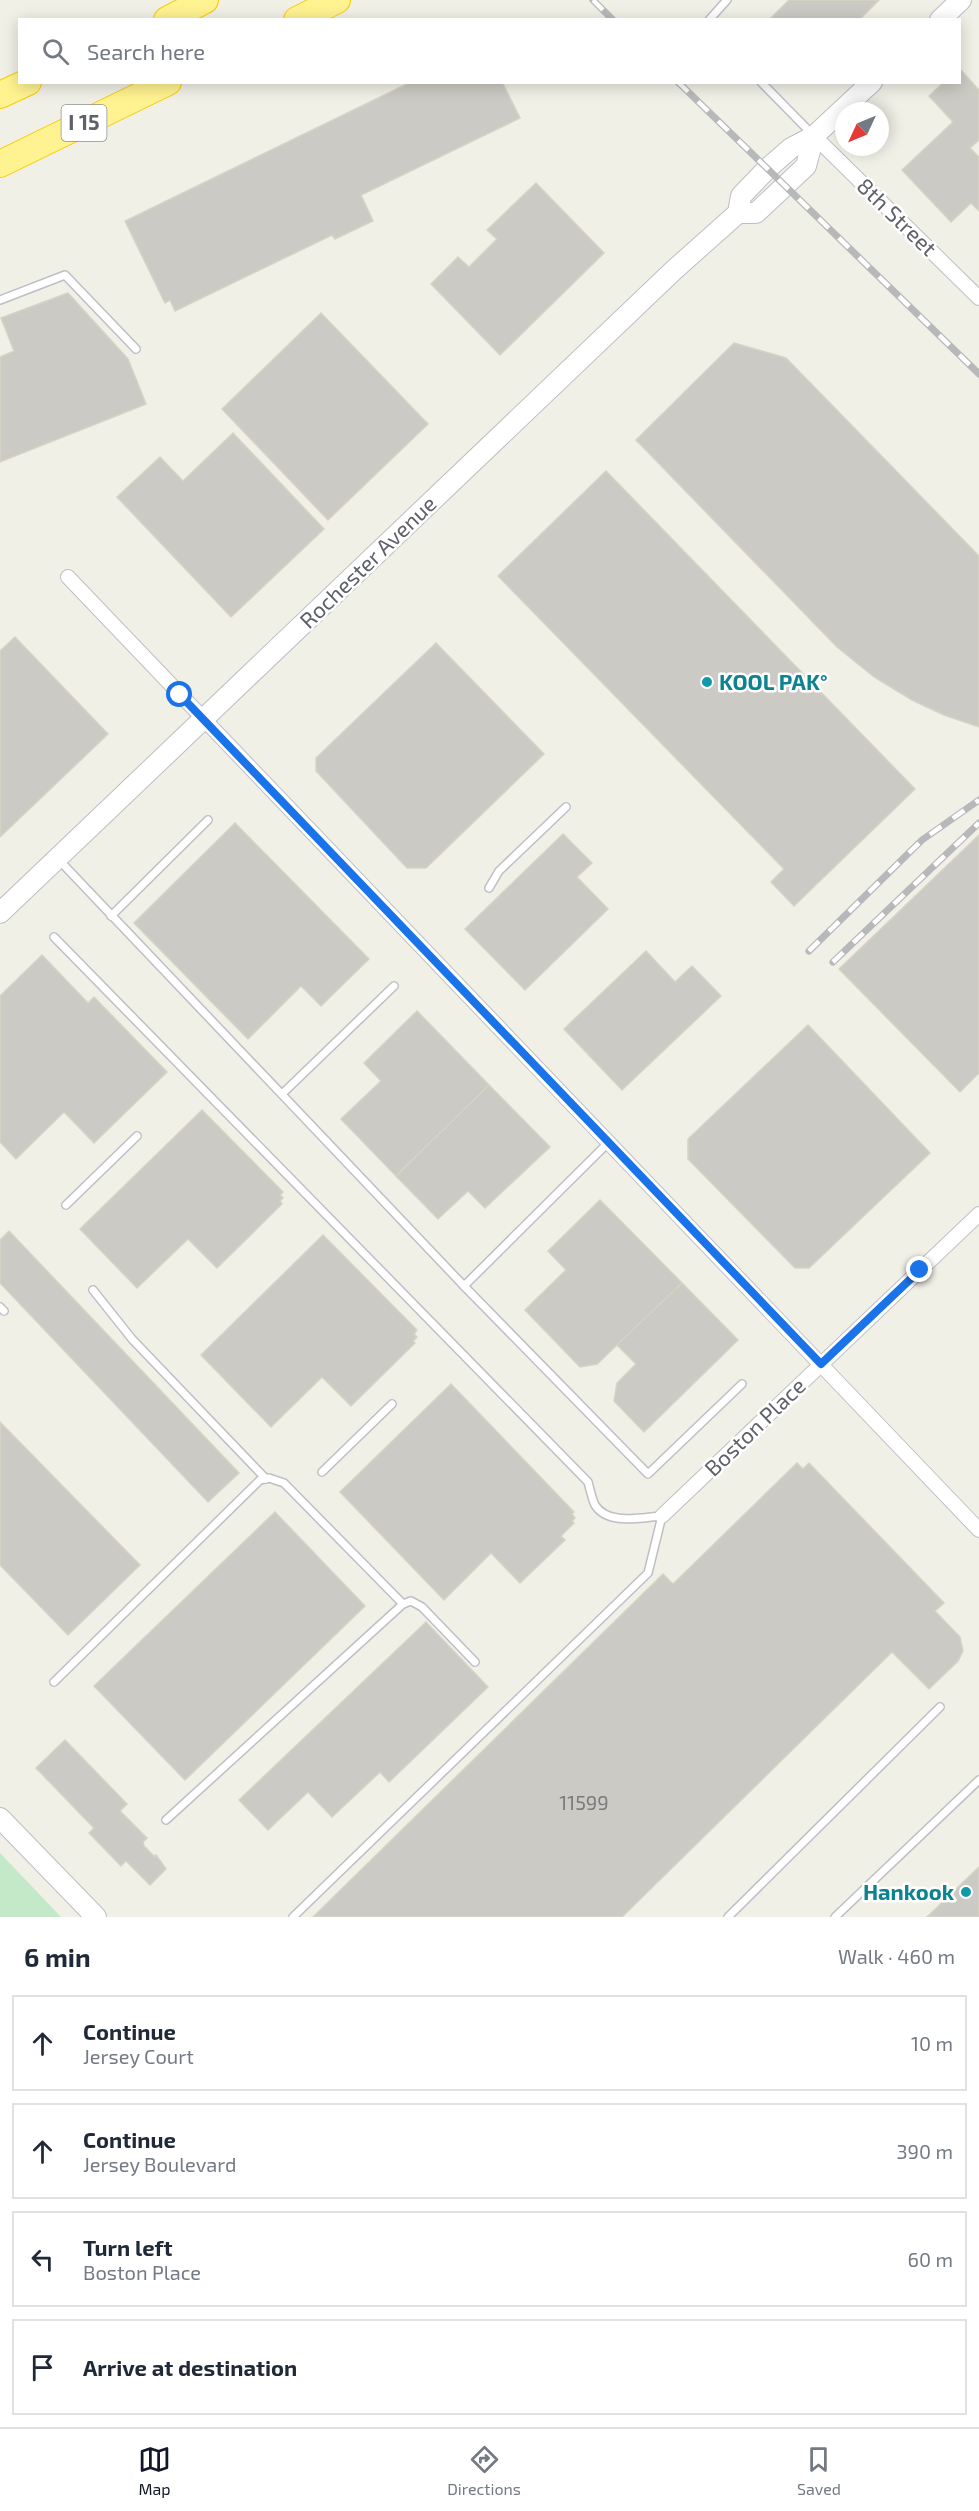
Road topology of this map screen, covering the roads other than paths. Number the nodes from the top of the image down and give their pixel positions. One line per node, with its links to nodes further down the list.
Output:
1 (205, 0): 5 (highway)
2 (337, 0): 6 (highway)
3 (727, 0): 7 (lane)
4 (961, 0): 8 (main road)
5 (171, 18)
6 (301, 18)
7 (711, 18)
8 (942, 18)
9 (24, 84): 13 (highway)
10 (164, 84): 15 (highway, I 15)
11 (763, 84): 14 (lane)
12 (870, 84): 14 (main road, Rochester Avenue)
13 (0, 95)
14 (814, 136): 16 (street, 8th Street); 20 (main road, Rochester Avenue)
15 (0, 164)
16 (979, 298)
17 (0, 300): 18 (lane)
18 (136, 349)
19 (68, 577): 20 (street)
20 (203, 719): 23 (main road, Rochester Avenue); 31 (street)
21 (566, 807): 24 (lane)
22 (208, 820): 26 (lane)
23 (58, 858): 25 (main road, Rochester Avenue); 26 (lane)
24 (489, 888)
25 (0, 913)
26 (111, 916): 29 (lane)
27 (54, 937): 41 (lane)
28 (394, 986): 29 (lane)
29 (282, 1094): 34 (lane)
30 (136, 1136): 32 (lane)
31 (609, 1142): 34 (lane); 36 (street)
32 (66, 1205)
33 (979, 1214): 36 (street, Boston Place)
34 (464, 1286): 37 (lane)
35 (93, 1290): 40 (lane)
36 (821, 1364): 41 (street, Boston Place); 42 (street)
37 (742, 1384)
38 (392, 1404): 39 (lane)
39 (322, 1472)
40 (266, 1479): 43 (lane); 45 (lane)
41 (662, 1516): 51 (lane)
42 (979, 1530)
43 (403, 1604): 44 (lane); 49 (lane)
44 (476, 1662)
45 (54, 1682)
46 (940, 1707): 52 (lane)
47 (979, 1780): 53 (lane)
48 (0, 1818): 50 (main road)
49 (166, 1820)
50 (96, 1917)
51 (293, 1917)
52 (728, 1917)
53 (836, 1917)

